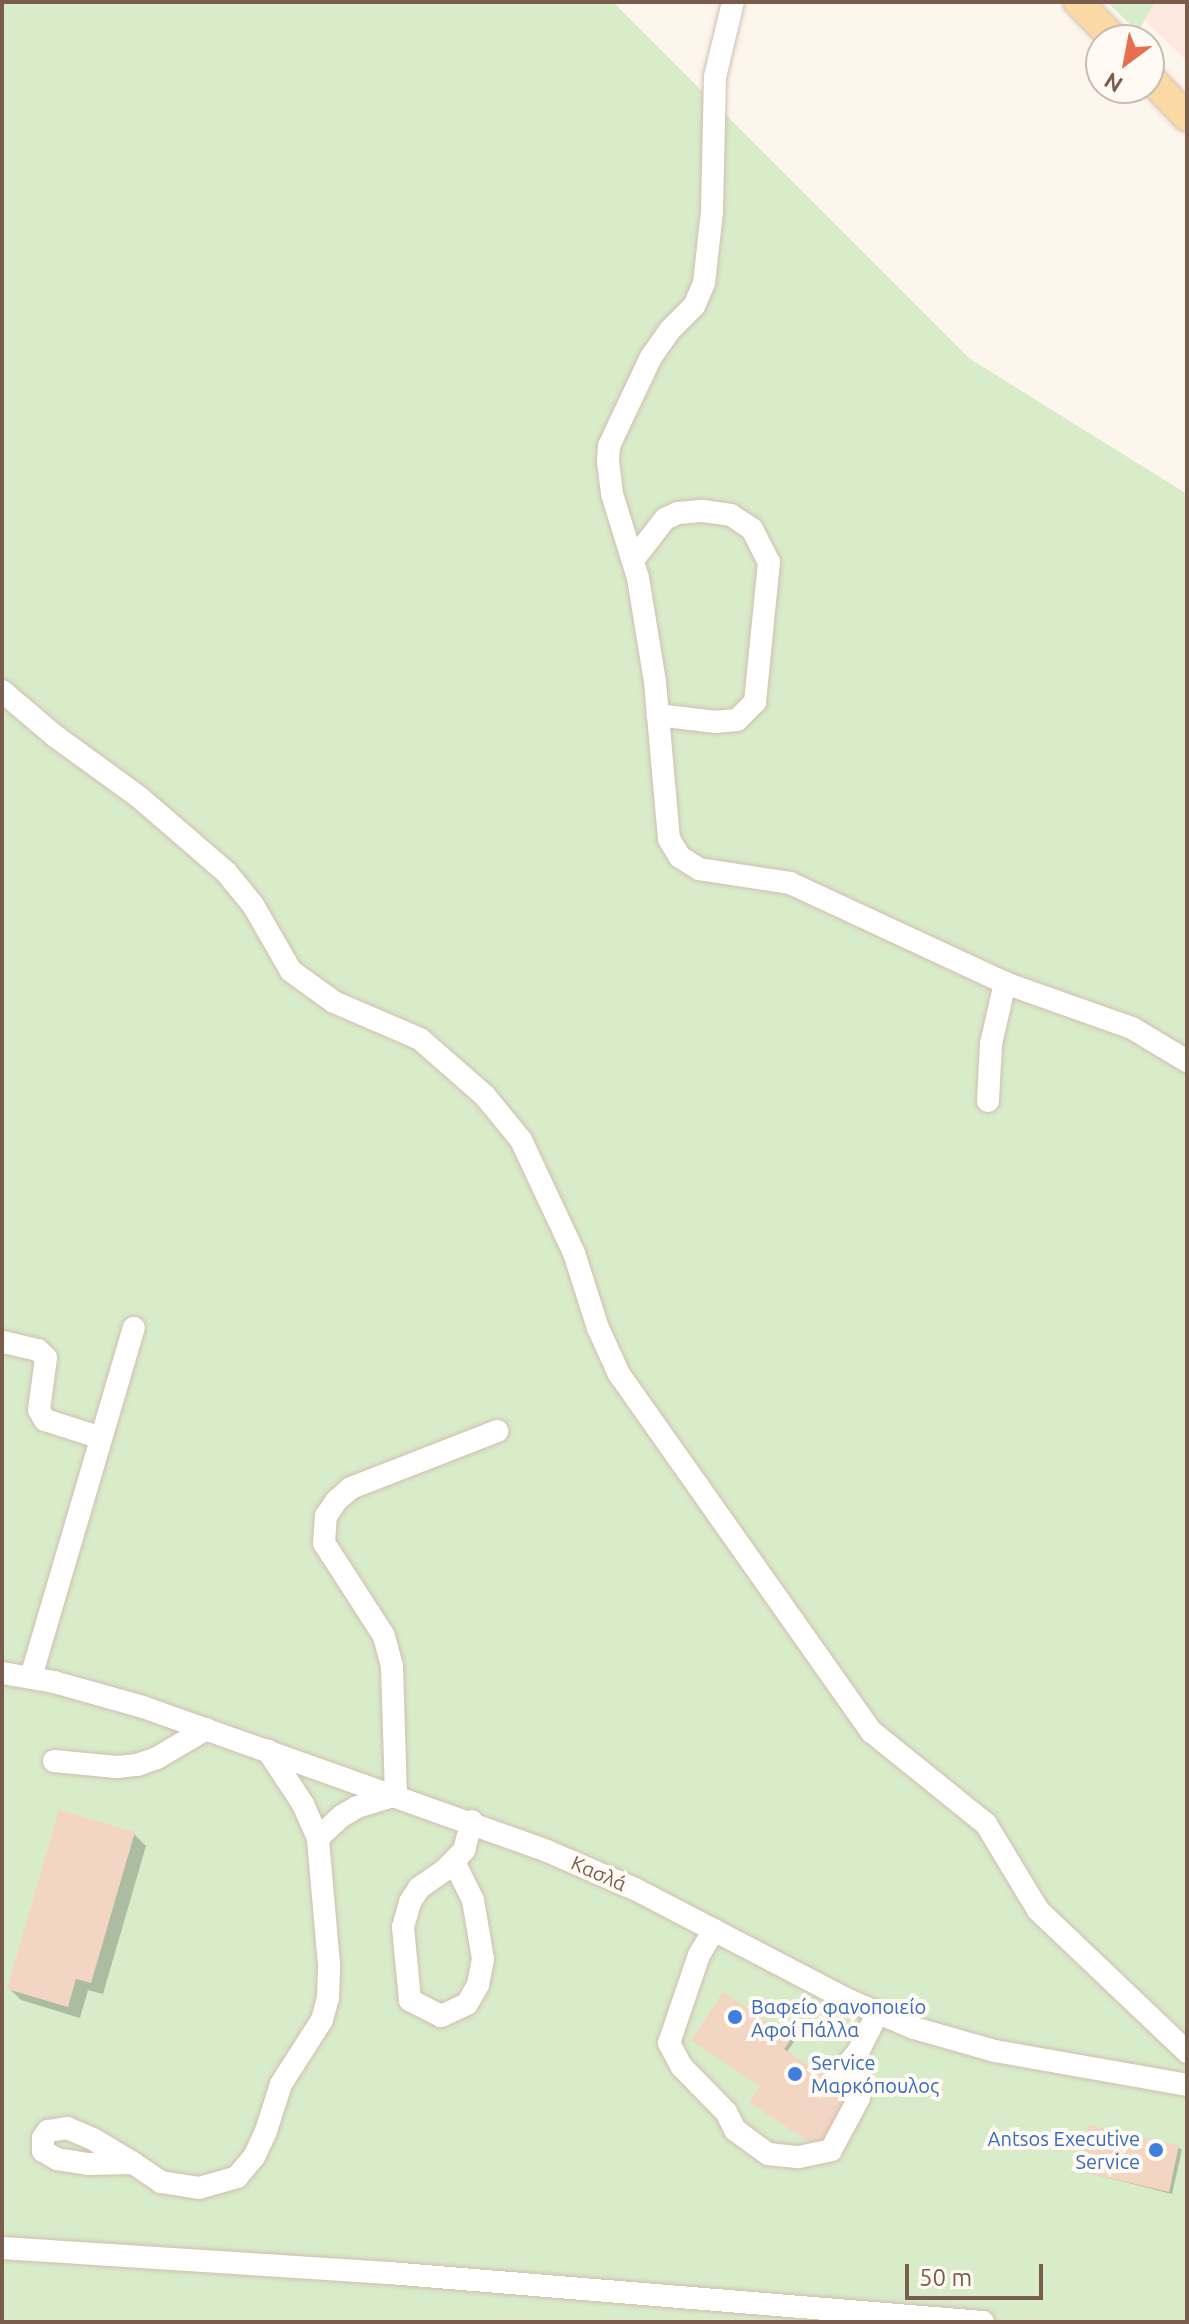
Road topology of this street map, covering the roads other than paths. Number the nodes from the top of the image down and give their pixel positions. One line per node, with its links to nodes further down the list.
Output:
1 (733, 2): 6 (street)
2 (1078, 2): 3 (main road)
3 (1099, 24)
4 (1165, 94): 5 (main road)
5 (1187, 117)
6 (633, 560): 8 (street); 8 (street)
7 (2, 691): 28 (street)
8 (657, 715): 9 (street)
9 (1005, 983): 10 (street); 11 (street)
10 (1187, 1061)
11 (988, 1101)
12 (134, 1328): 15 (street)
13 (3, 1342): 15 (street)
14 (497, 1431): 21 (street)
15 (99, 1437): 17 (street)
16 (2, 1673): 17 (street, Κασλά)
17 (31, 1677): 18 (street, Κασλά)
18 (206, 1729): 19 (street, Κασλά); 20 (street)
19 (268, 1751): 21 (street, Κασλά); 23 (street)
20 (54, 1761)
21 (396, 1795): 22 (street, Κασλά); 23 (street)
22 (472, 1821): 24 (street); 25 (street, Κασλά)
23 (318, 1838): 31 (street)
24 (454, 1862): 24 (street)
25 (714, 1930): 26 (street, Κασλά); 27 (street)
26 (877, 2014): 27 (street); 30 (street, Κασλά)
27 (858, 2052): 29 (street)
28 (1187, 2052)
29 (837, 2077)
30 (1187, 2085)
31 (133, 2163)
32 (2, 2248): 33 (street)
33 (983, 2322)

